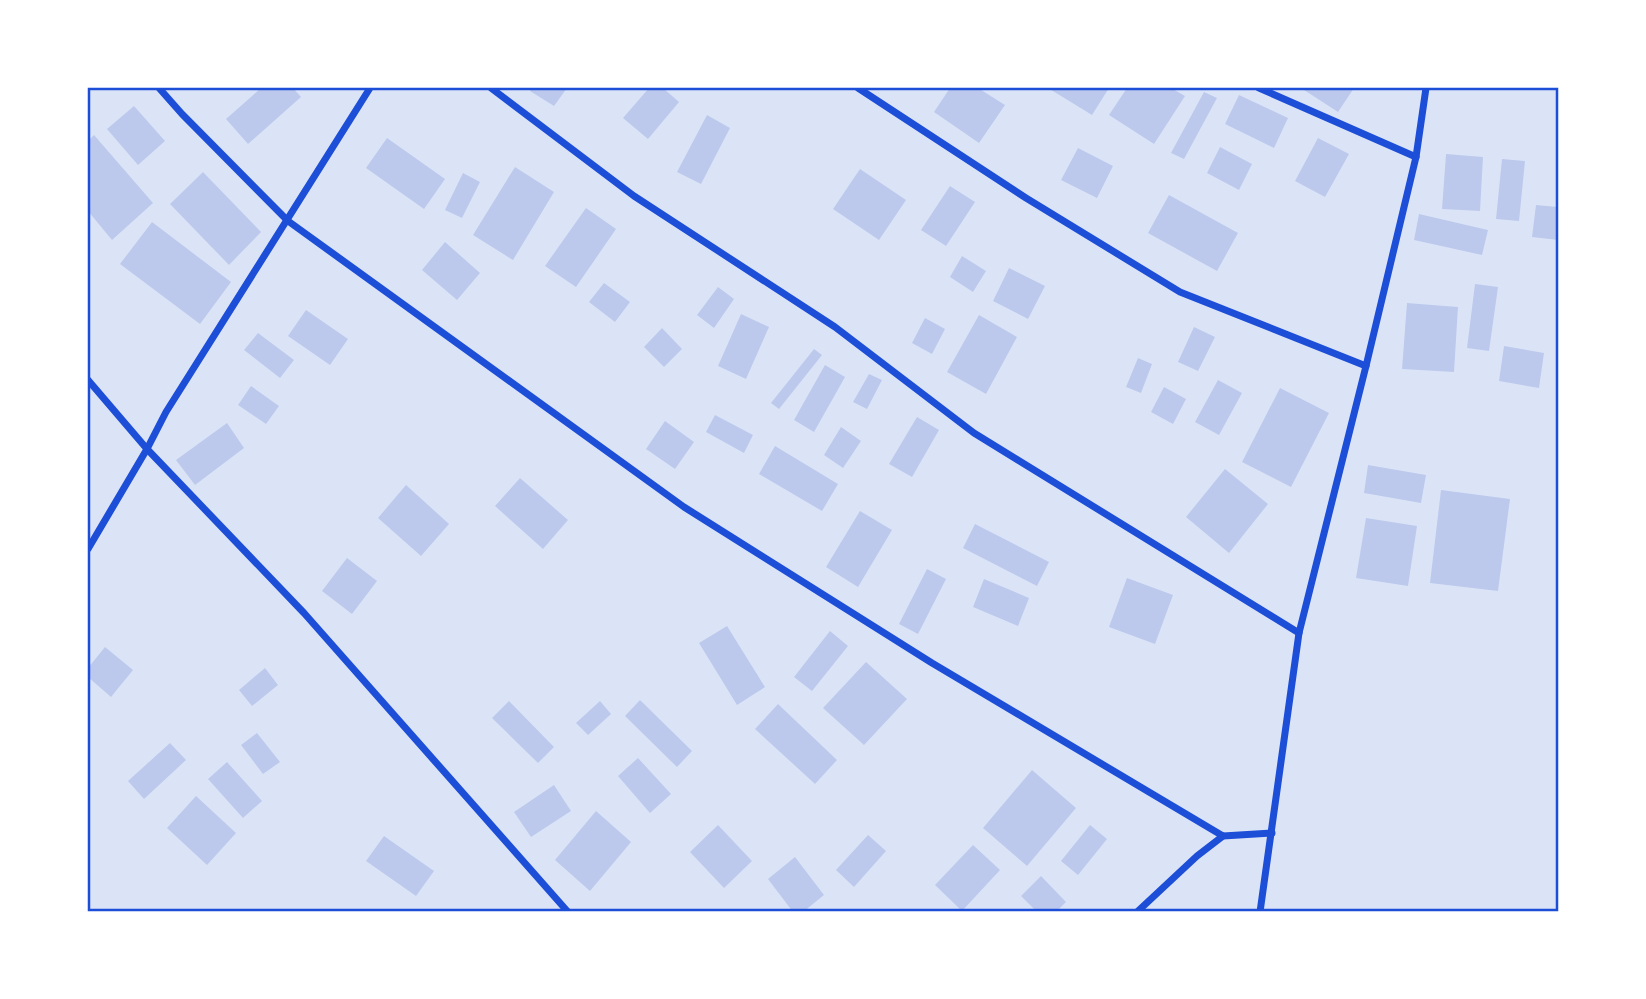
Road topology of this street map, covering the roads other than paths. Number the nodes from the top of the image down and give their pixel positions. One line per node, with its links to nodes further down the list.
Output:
1 (159, 88): 8 (street)
2 (370, 88): 8 (street)
3 (491, 88): 13 (street)
4 (858, 88): 9 (street)
5 (1259, 88): 7 (street)
6 (1426, 88): 7 (street)
7 (1416, 157): 9 (street)
8 (288, 221): 11 (street); 15 (street)
9 (1366, 366): 13 (street)
10 (88, 380): 11 (street)
11 (147, 449): 12 (street); 16 (street)
12 (88, 550)
13 (1299, 632): 14 (street)
14 (1272, 834): 15 (street); 18 (street)
15 (1223, 836): 17 (street)
16 (568, 912)
17 (1137, 912)
18 (1260, 912)

